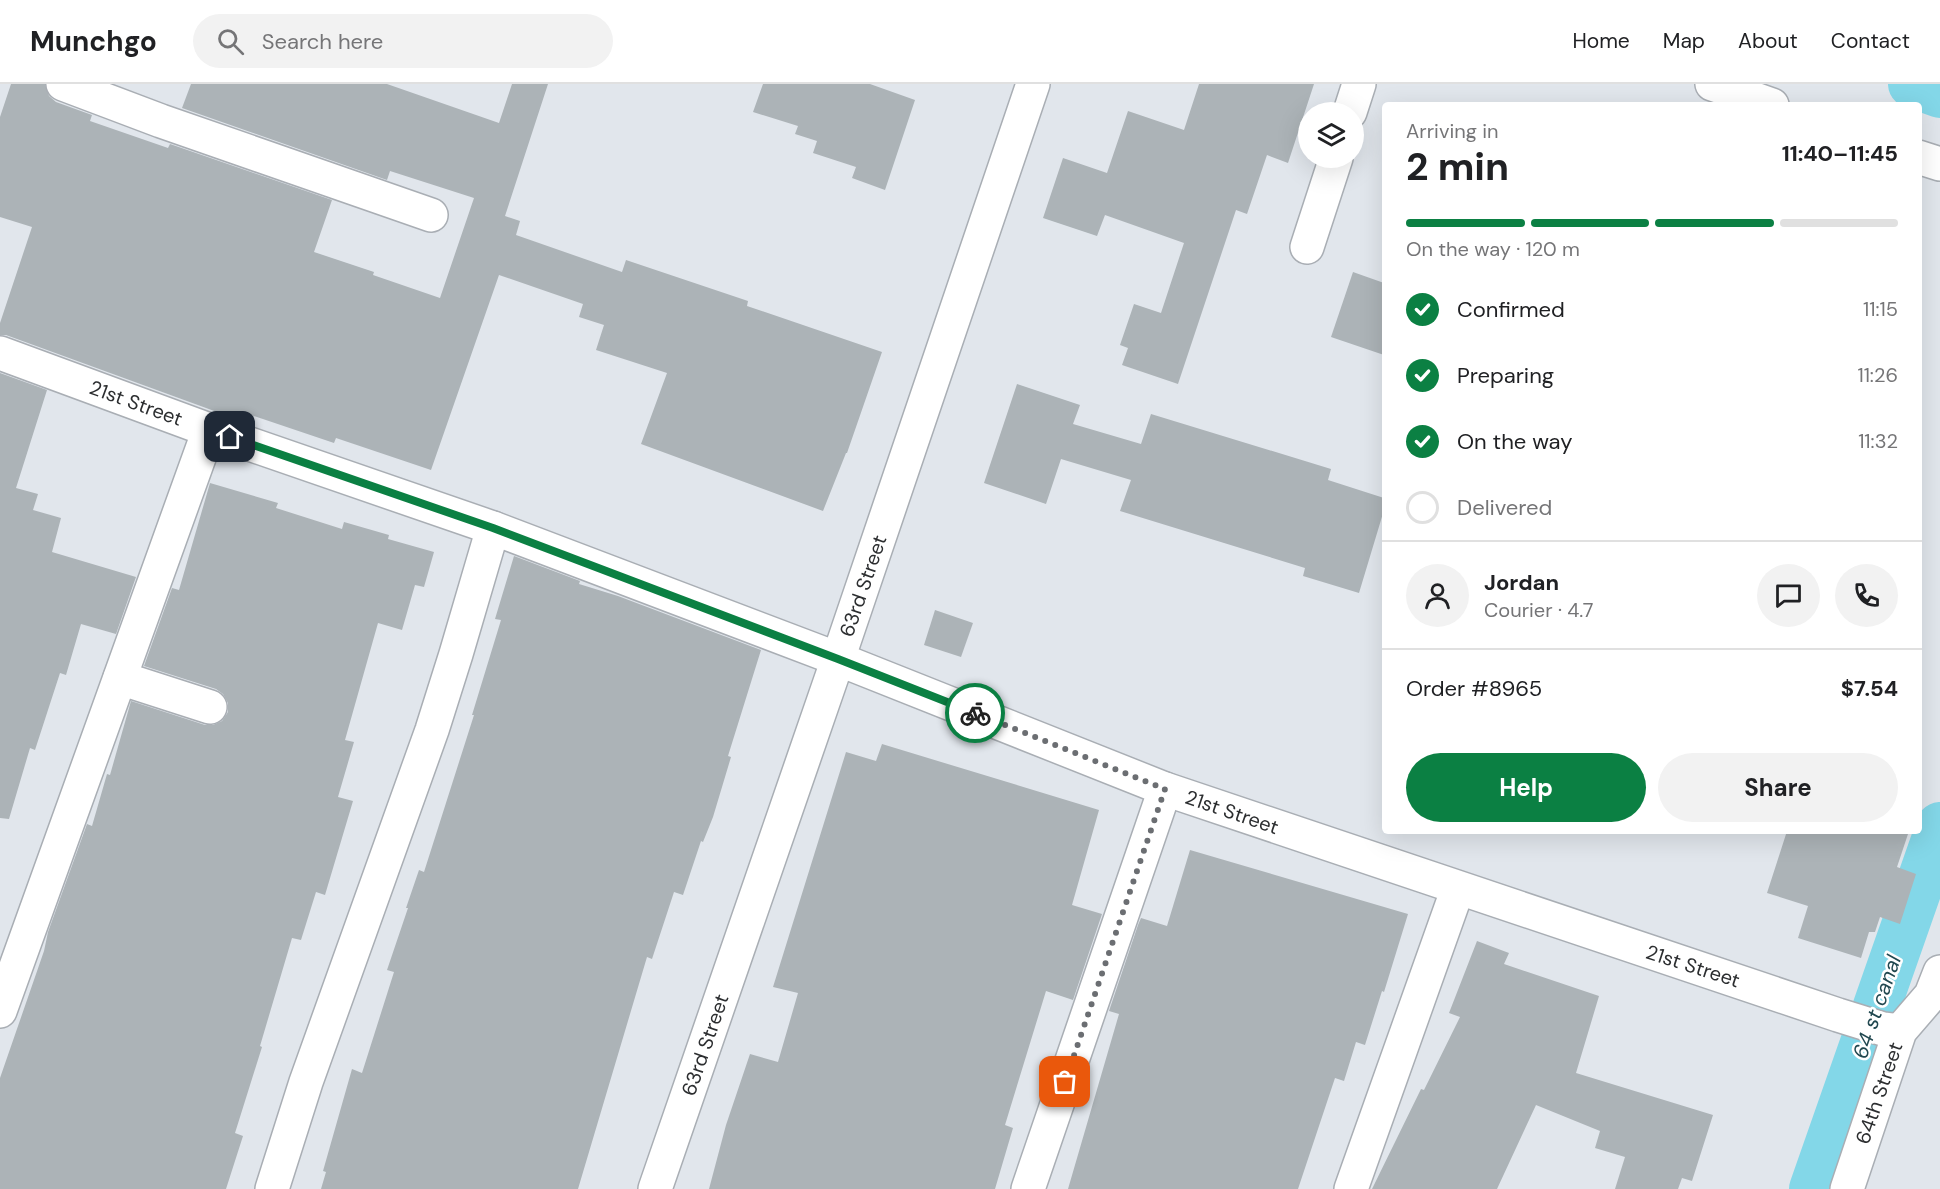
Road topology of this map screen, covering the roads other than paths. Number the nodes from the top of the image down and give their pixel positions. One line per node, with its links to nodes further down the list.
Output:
1 (63, 84): 10 (street)
2 (1033, 84): 15 (street, 63rd Street)
3 (1359, 84): 5 (street)
4 (1713, 84): 6 (street)
5 (1353, 102)
6 (1764, 102)
7 (1922, 157): 8 (street)
8 (1940, 164)
9 (1332, 168): 11 (street)
10 (431, 215)
11 (1307, 248)
12 (0, 353): 13 (street, 21st Street)
13 (208, 430): 14 (street, 21st Street); 16 (street)
14 (493, 528): 15 (street, 21st Street); 23 (street)
15 (838, 659): 18 (street, 21st Street); 24 (street, 63rd Street)
16 (120, 678): 17 (street); 21 (street)
17 (210, 706)
18 (1165, 789): 19 (street, 21st Street); 25 (street)
19 (1458, 888): 22 (street, 21st Street); 26 (street)
20 (1937, 989): 22 (street, 64th Street)
21 (0, 1011)
22 (1892, 1030): 27 (street, 64th Street)
23 (272, 1189)
24 (655, 1189)
25 (1028, 1189)
26 (1350, 1189)
27 (1847, 1189)

